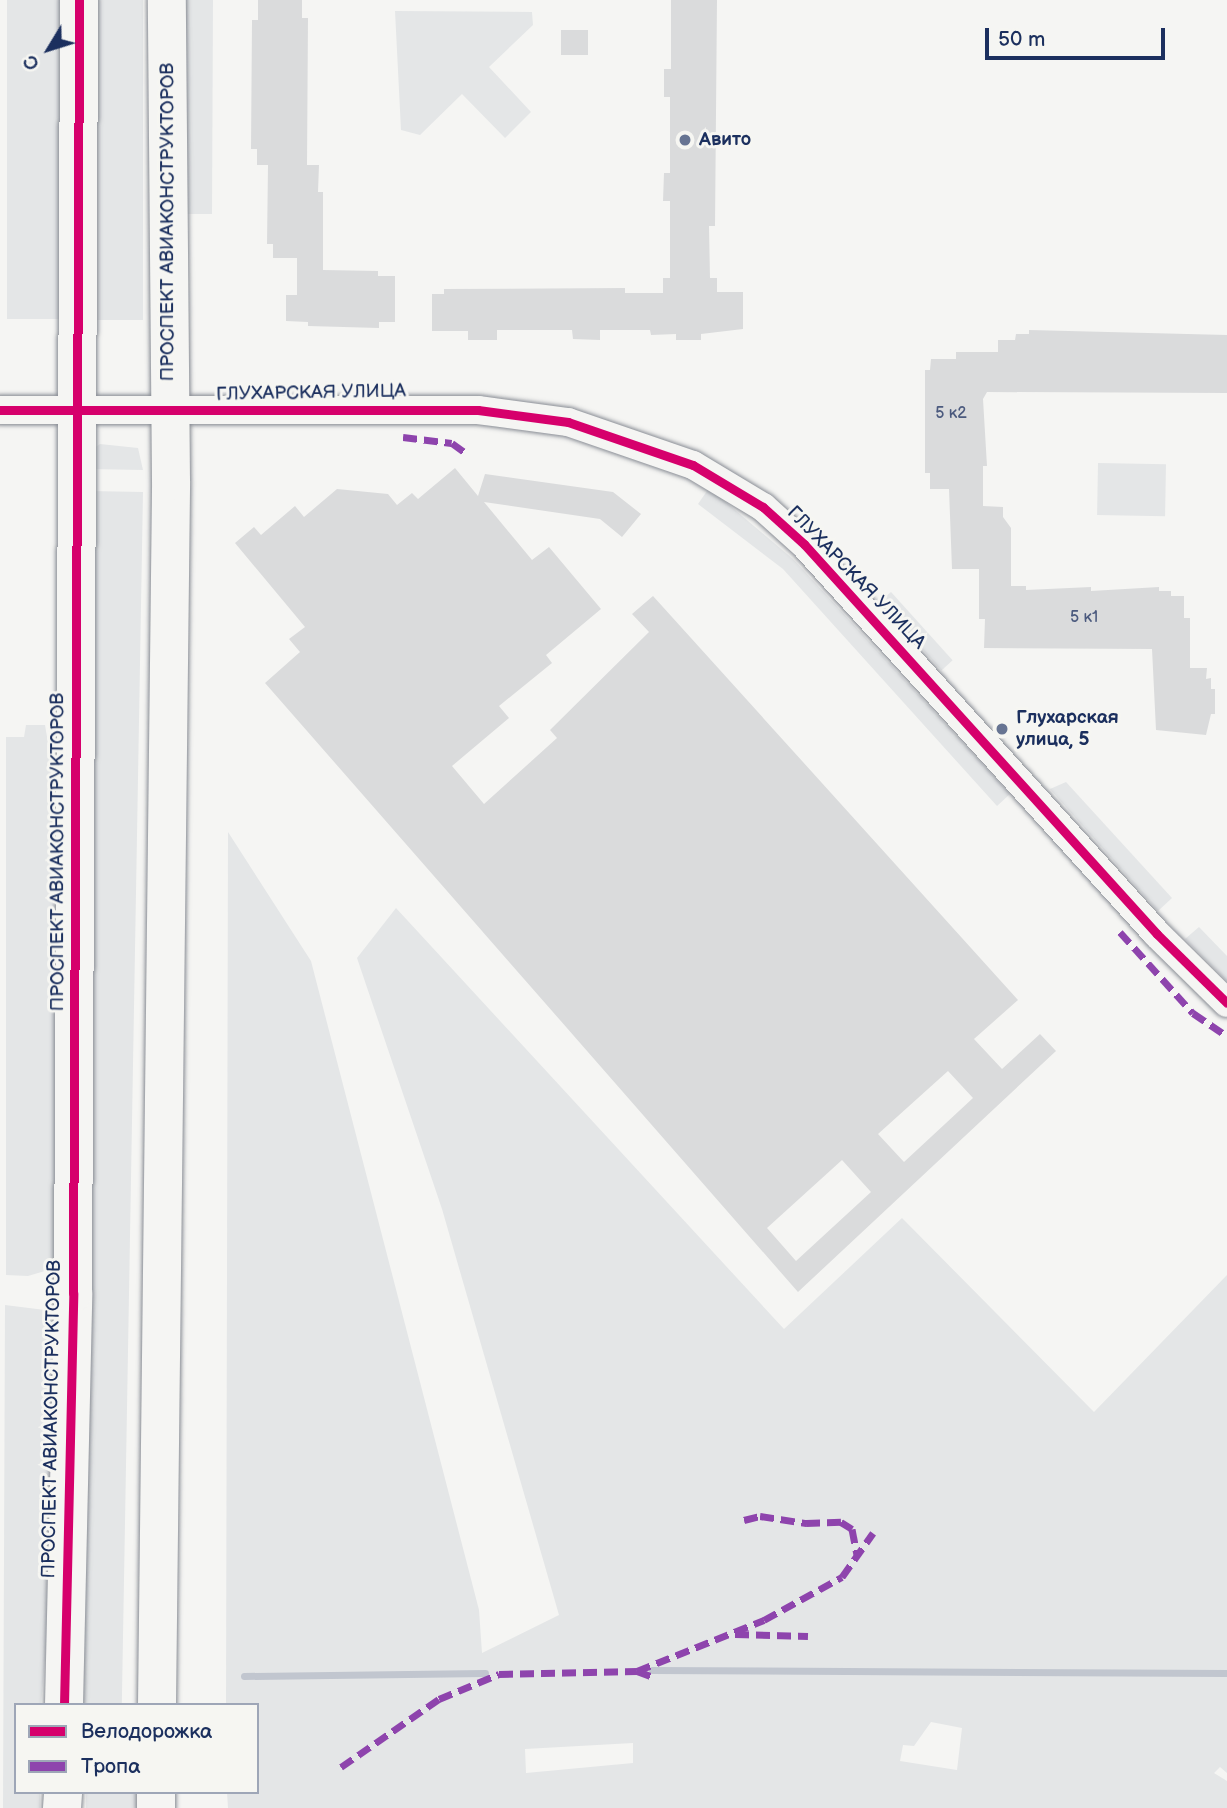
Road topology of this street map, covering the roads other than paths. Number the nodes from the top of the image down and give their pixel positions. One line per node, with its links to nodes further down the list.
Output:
1 (79, 0): 3 (street, ПРОСПЕКТ АВИАКОНСТРУКТОРОВ)
2 (167, 0): 5 (street, ПРОСПЕКТ АВИАКОНСТРУКТОРОВ)
3 (78, 409): 4 (street, ГЛУХАРСКАЯ УЛИЦА); 5 (street, ГЛУХАРСКАЯ УЛИЦА); 7 (street, ПРОСПЕКТ АВИАКОНСТРУКТОРОВ)
4 (0, 410)
5 (169, 411): 6 (street, ГЛУХАРСКАЯ УЛИЦА); 8 (street, ПРОСПЕКТ АВИАКОНСТРУКТОРОВ)
6 (1227, 1003)
7 (64, 1703)
8 (157, 1703)

